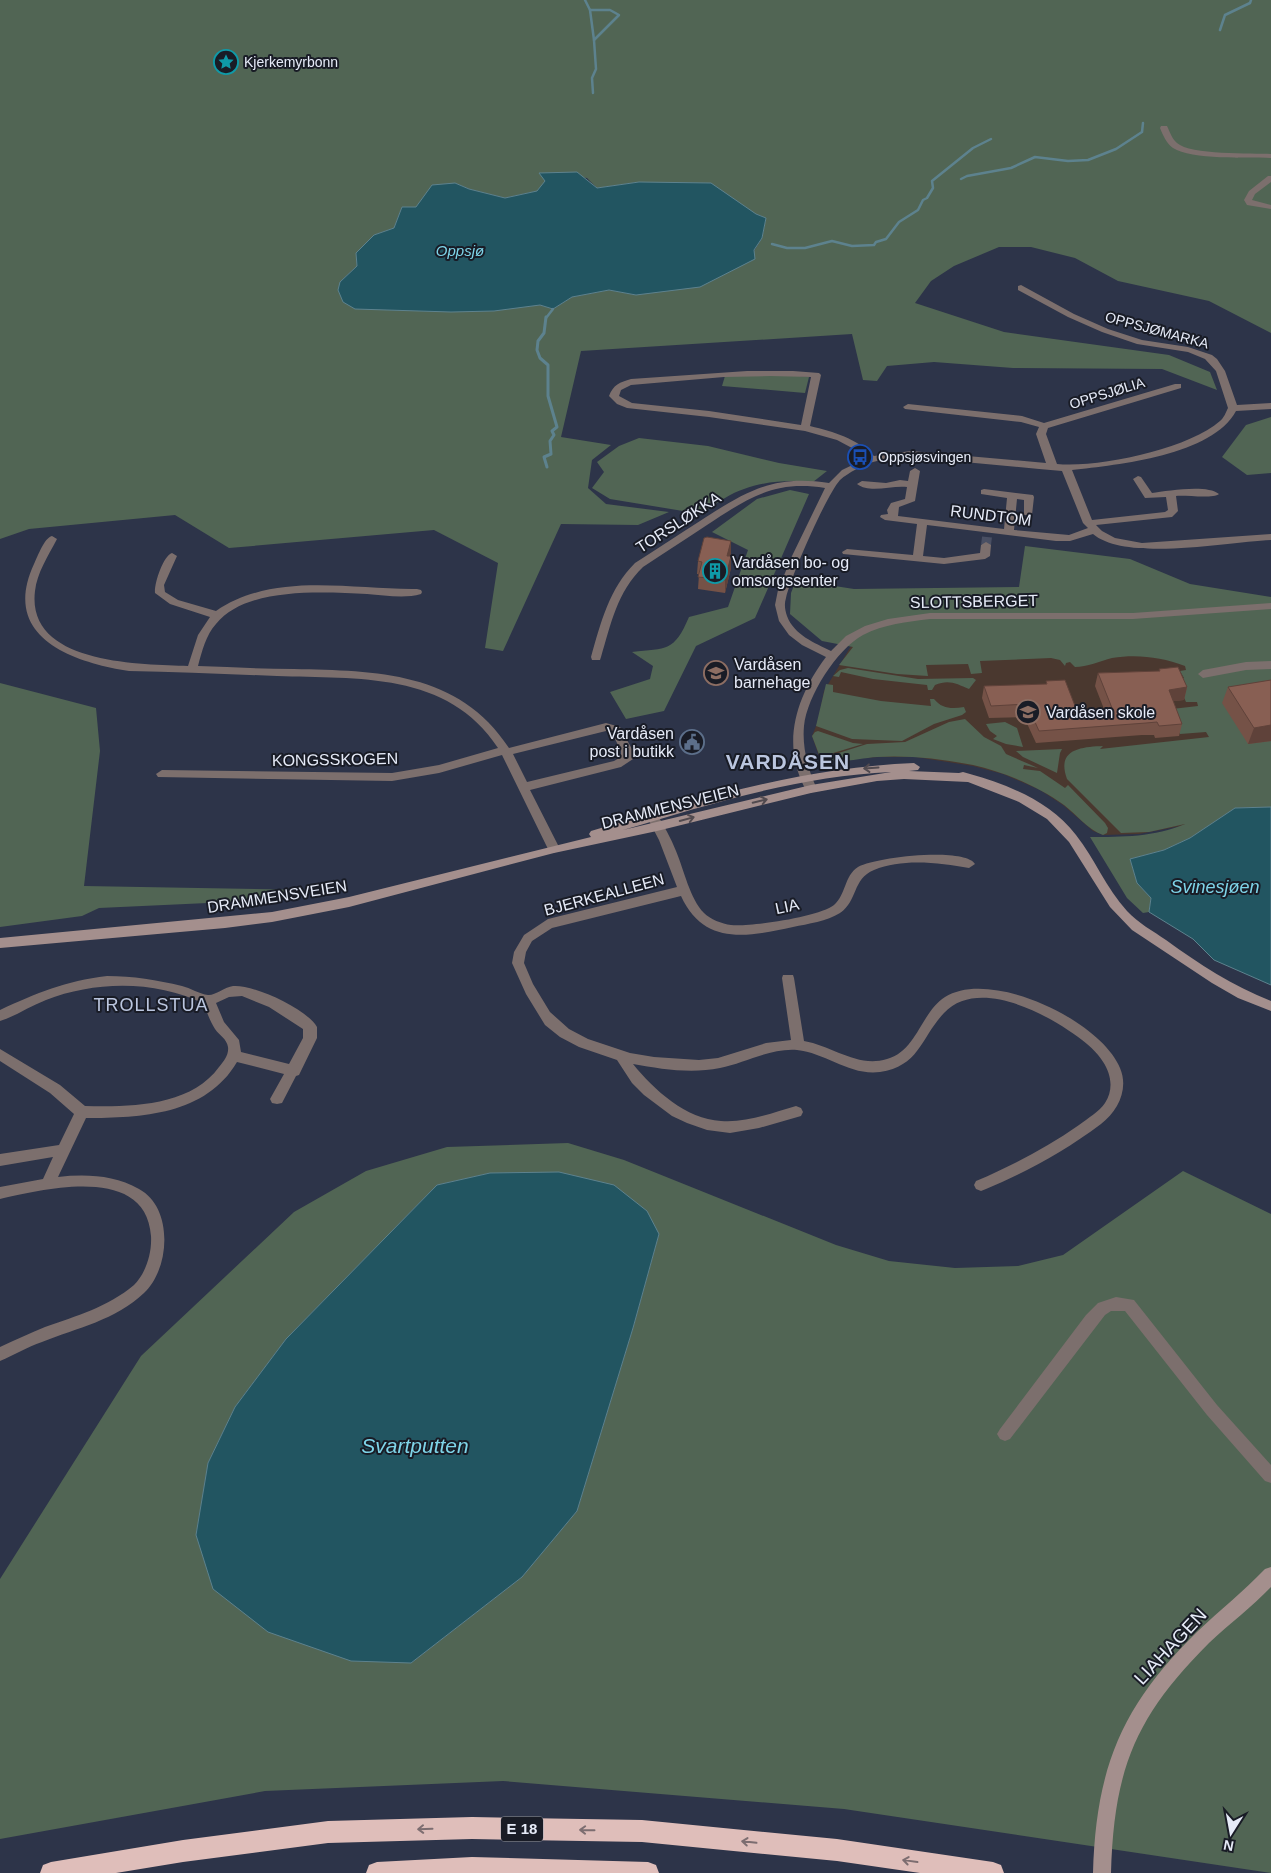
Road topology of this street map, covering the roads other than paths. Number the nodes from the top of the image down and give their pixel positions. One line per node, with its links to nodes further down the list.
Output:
1 (1164, 128): 2 (street)
2 (1271, 156)
3 (1271, 178): 4 (street)
4 (1271, 207)
5 (1022, 288): 9 (street, OPPSJØMARKA)
6 (1178, 386): 10 (street, OPPSJØLIA)
7 (1271, 406): 9 (street)
8 (908, 407): 10 (street)
9 (1233, 408): 14 (street)
10 (1044, 426): 13 (street)
11 (805, 428): 11 (street); 12 (street)
12 (872, 459): 13 (street); 19 (street)
13 (1053, 468): 14 (street)
14 (1066, 468): 28 (street)
15 (915, 471): 18 (street)
16 (1138, 478): 21 (street)
17 (862, 484): 18 (street)
18 (913, 484): 27 (street, RUNDTOM)
19 (831, 486): 39 (street, TORSLØKKA); 40 (street)
20 (984, 492): 23 (street)
21 (1170, 494): 22 (street); 28 (street, RUNDTOM)
22 (1214, 494)
23 (1012, 496): 24 (street); 25 (street)
24 (1011, 511): 25 (street); 29 (street)
25 (1028, 513): 26 (street)
26 (1039, 514)
27 (922, 521): 31 (street, RUNDTOM); 35 (street)
28 (1090, 527): 29 (street, RUNDTOM); 30 (street)
29 (1009, 532): 31 (street, RUNDTOM)
30 (1271, 536)
31 (987, 537): 35 (street)
32 (52, 539): 42 (street)
33 (847, 552): 35 (street)
34 (172, 556): 38 (street)
35 (918, 559)
36 (417, 592): 38 (street)
37 (1271, 606): 40 (street, SLOTTSBERGET)
38 (217, 616): 42 (street)
39 (596, 656)
40 (833, 656): 46 (street, SLOTTSBERGET)
41 (1271, 665): 43 (street)
42 (192, 669): 44 (street)
43 (1203, 674)
44 (506, 751): 45 (street, KONGSSKOGEN); 48 (street); 48 (street, KONGSSKOGEN)
45 (162, 774)
46 (805, 777): 47 (main road, DRAMMENSVEIEN, one-way to 46); 49 (street, SLOTTSBERGET); 50 (main road, DRAMMENSVEIEN)
47 (970, 778): 49 (main road, DRAMMENSVEIEN); 57 (main road, DRAMMENSVEIEN)
48 (525, 787): 51 (street)
49 (811, 789): 50 (main road, DRAMMENSVEIEN, one-way to 49)
50 (655, 822): 51 (main road, DRAMMENSVEIEN); 53 (street, LIA)
51 (554, 849): 54 (main road, DRAMMENSVEIEN)
52 (969, 864): 53 (street, LIA)
53 (685, 890): 61 (street, BJERKEALLEEN)
54 (0, 943)
55 (788, 978): 59 (street)
56 (209, 1001): 58 (street); 62 (street); 63 (street)
57 (1271, 1006)
58 (0, 1016)
59 (798, 1045): 61 (street, BJERKEALLEEN); 70 (street, BJERKEALLEEN)
60 (0, 1054): 65 (street)
61 (621, 1055): 66 (street)
62 (234, 1056): 63 (street); 65 (street)
63 (294, 1071): 64 (street)
64 (277, 1099)
65 (82, 1112): 67 (street)
66 (796, 1112)
67 (63, 1150): 68 (street); 69 (street)
68 (0, 1160)
69 (48, 1183): 71 (street); 72 (street)
70 (981, 1185)
71 (0, 1193)
72 (0, 1354)
73 (1005, 1434): 74 (street)
74 (1271, 1476)
75 (1271, 1575): 80 (main road, LIAHAGEN)
76 (51, 1873): 79 (highway, E 18, one-way to 76)
77 (377, 1873): 78 (highway)
78 (648, 1873)
79 (993, 1873)
80 (1102, 1873)

